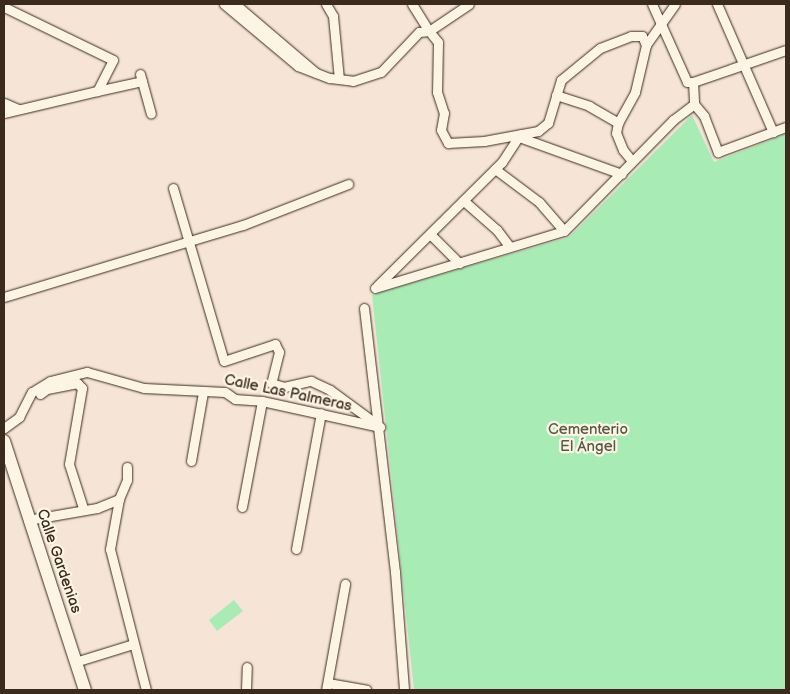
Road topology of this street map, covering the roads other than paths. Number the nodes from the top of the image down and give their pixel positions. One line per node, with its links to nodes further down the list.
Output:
1 (224, 4): 15 (street)
2 (235, 4): 15 (street)
3 (326, 4): 16 (street)
4 (412, 4): 11 (street)
5 (469, 4): 11 (street)
6 (652, 4): 10 (street)
7 (675, 4): 10 (street)
8 (717, 4): 14 (street)
9 (4, 7): 18 (street)
10 (661, 24): 12 (street); 17 (street)
11 (429, 31): 16 (street); 28 (street)
12 (646, 46): 19 (street); 25 (street)
13 (786, 50): 14 (street)
14 (743, 64): 17 (street); 27 (street)
15 (316, 73): 16 (street)
16 (339, 79)
17 (693, 82): 21 (street)
18 (97, 91): 22 (street); 24 (street)
19 (556, 95): 25 (street); 28 (street)
20 (4, 104): 22 (street)
21 (694, 104): 27 (street); 29 (street)
22 (18, 109): 23 (street)
23 (4, 113)
24 (150, 114)
25 (618, 123): 29 (street)
26 (786, 127): 27 (street)
27 (773, 132)
28 (519, 136): 30 (street); 31 (street)
29 (632, 161): 31 (street)
30 (495, 168): 34 (street); 35 (street)
31 (622, 174): 35 (street)
32 (348, 184): 37 (street)
33 (173, 188): 37 (street)
34 (464, 201): 36 (street); 38 (street)
35 (564, 231): 38 (street)
36 (431, 235): 39 (street); 39 (street)
37 (188, 241): 40 (street); 46 (street)
38 (510, 247): 39 (street)
39 (459, 262)
40 (4, 297)
41 (364, 308): 46 (street)
42 (203, 392): 43 (street, Calle Las Palmeras); 44 (street, Calle Las Palmeras); 49 (street)
43 (262, 401): 45 (street, Calle Las Palmeras); 52 (street)
44 (25, 406): 47 (street, Calle Las Palmeras); 53 (street)
45 (321, 413): 46 (street, Calle Las Palmeras); 55 (street)
46 (380, 426): 65 (street)
47 (4, 428)
48 (4, 441): 54 (street, Calle Gardenias)
49 (191, 461)
50 (127, 467): 51 (street)
51 (119, 499): 53 (street); 57 (street)
52 (242, 507)
53 (83, 508): 54 (street)
54 (28, 520): 58 (street, Calle Gardenias)
55 (296, 549)
56 (345, 584): 60 (street)
57 (133, 644): 58 (street); 62 (street)
58 (76, 662): 61 (street, Calle Gardenias)
59 (247, 667): 63 (street)
60 (327, 687): 64 (street)
61 (85, 690)
62 (146, 690)
63 (246, 690)
64 (366, 690)
65 (404, 690)

